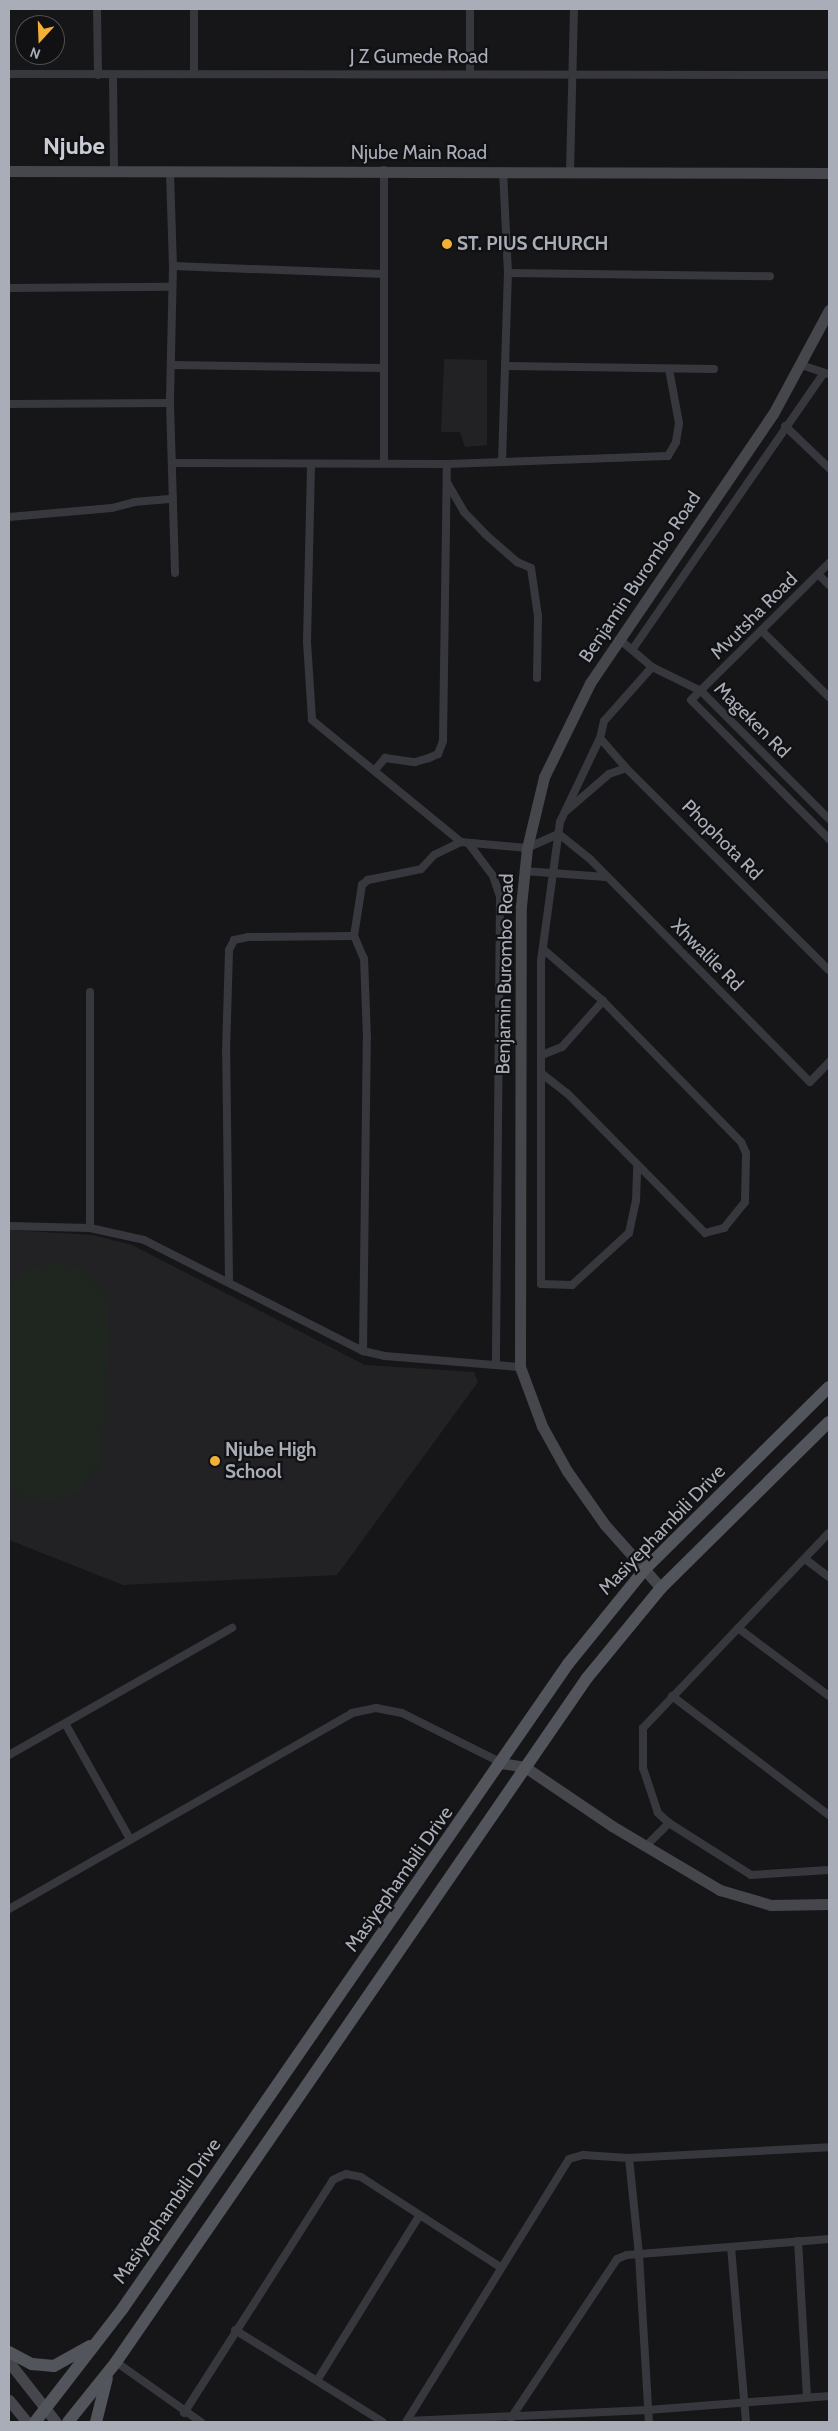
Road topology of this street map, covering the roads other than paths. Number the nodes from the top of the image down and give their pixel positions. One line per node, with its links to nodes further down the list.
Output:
1 (97, 9): 7 (street)
2 (194, 9): 5 (street)
3 (470, 9): 8 (street)
4 (574, 9): 9 (street)
5 (194, 73): 8 (street, J Z Gumede Road); 10 (street, J Z Gumede Road)
6 (9, 74): 7 (street, J Z Gumede Road)
7 (98, 74): 10 (street, J Z Gumede Road)
8 (470, 74): 9 (street, J Z Gumede Road)
9 (573, 74): 11 (street, J Z Gumede Road); 16 (street)
10 (113, 75): 17 (street)
11 (829, 75)
12 (384, 170): 14 (street, Njube Main Road); 15 (street, Njube Main Road); 21 (street)
13 (9, 171): 17 (street, Njube Main Road)
14 (503, 171): 16 (street, Njube Main Road); 20 (street)
15 (170, 172): 17 (street, Njube Main Road); 19 (street)
16 (570, 172): 18 (street, Njube Main Road)
17 (114, 173)
18 (829, 173)
19 (172, 266): 21 (street); 23 (street)
20 (508, 273): 22 (street); 28 (street)
21 (384, 274): 29 (street)
22 (770, 276)
23 (171, 287): 24 (street); 26 (street)
24 (9, 288)
25 (829, 310): 27 (street, Benjamin Burombo Road)
26 (171, 365): 29 (street); 33 (street)
27 (801, 365): 32 (street); 50 (street, Benjamin Burombo Road)
28 (507, 366): 31 (street); 37 (street)
29 (384, 368): 36 (street)
30 (714, 368): 31 (street)
31 (669, 369): 37 (street)
32 (826, 373): 35 (street)
33 (170, 403): 34 (street); 38 (street)
34 (9, 404)
35 (785, 426): 41 (street); 51 (street)
36 (384, 462): 39 (street); 40 (street)
37 (502, 462): 39 (street)
38 (172, 464): 40 (street); 43 (street)
39 (447, 464): 42 (street)
40 (311, 466): 58 (street)
41 (829, 468)
42 (446, 482): 53 (street); 58 (street)
43 (172, 499): 44 (street); 46 (street)
44 (9, 517)
45 (829, 563): 47 (street, Mvutsha Road)
46 (175, 573)
47 (819, 575): 48 (street); 49 (street, Mvutsha Road)
48 (829, 585)
49 (763, 632): 54 (street, Mvutsha Road); 55 (street)
50 (619, 638): 51 (street, Mageken Rd); 64 (street, Benjamin Burombo Road)
51 (632, 650): 52 (street, Mageken Rd)
52 (652, 667): 54 (street, Mageken Rd); 56 (street)
53 (537, 678)
54 (700, 691): 60 (street, Mageken Rd); 62 (street)
55 (829, 697)
56 (600, 738): 57 (street, Phophota Rd); 59 (street)
57 (626, 768): 59 (street); 70 (street, Phophota Rd)
58 (375, 770): 63 (street)
59 (563, 814): 61 (street)
60 (829, 818)
61 (559, 834): 64 (street); 66 (street); 67 (street, Xhwalile Rd)
62 (829, 839)
63 (465, 843): 64 (street); 68 (street); 81 (street)
64 (527, 848): 65 (street, Benjamin Burombo Road)
65 (524, 871): 66 (street); 82 (street, Benjamin Burombo Road)
66 (553, 874): 67 (street); 69 (street)
67 (606, 876): 74 (street, Xhwalile Rd)
68 (354, 936): 79 (street); 80 (street)
69 (543, 949): 72 (street); 73 (street)
70 (829, 970)
71 (90, 992): 78 (street)
72 (603, 1001): 73 (street); 76 (street)
73 (542, 1055): 75 (street)
74 (829, 1062)
75 (541, 1073): 76 (street); 76 (street)
76 (637, 1167)
77 (9, 1226): 78 (street)
78 (90, 1228): 79 (street)
79 (229, 1282): 80 (street)
80 (363, 1351): 81 (street)
81 (496, 1364): 82 (street)
82 (520, 1367): 87 (street, Benjamin Burombo Road)
83 (829, 1387): 87 (main road, Masiyephambili Drive)
84 (829, 1422): 89 (main road)
85 (829, 1534): 86 (street)
86 (805, 1559): 88 (street); 91 (street)
87 (644, 1570): 89 (street, Benjamin Burombo Road); 96 (main road, Masiyephambili Drive)
88 (829, 1577)
89 (661, 1588): 97 (main road)
90 (232, 1628): 94 (street)
91 (738, 1628): 92 (street); 93 (street)
92 (672, 1696): 98 (street); 99 (street)
93 (829, 1696)
94 (66, 1725): 95 (street); 100 (street)
95 (9, 1755)
96 (502, 1763): 97 (street); 100 (street); 114 (main road, Masiyephambili Drive)
97 (525, 1767): 101 (street); 117 (main road)
98 (829, 1815)
99 (669, 1823): 101 (street); 102 (street)
100 (130, 1839): 104 (street)
101 (646, 1846): 103 (street)
102 (829, 1870)
103 (829, 1904)
104 (9, 1909)
105 (829, 2147): 106 (street)
106 (629, 2158): 111 (street); 112 (street)
107 (419, 2216): 112 (street); 113 (street); 118 (street)
108 (829, 2239): 109 (street)
109 (798, 2241): 110 (street); 120 (street)
110 (731, 2247): 111 (street); 122 (street)
111 (639, 2255): 124 (street); 126 (street)
112 (500, 2267): 134 (street)
113 (235, 2330): 118 (street); 125 (street)
114 (98, 2340): 115 (main road); 123 (main road, Masiyephambili Drive)
115 (9, 2352)
116 (9, 2362): 123 (street)
117 (112, 2366): 125 (street); 130 (main road); 131 (main road)
118 (318, 2379): 133 (street)
119 (829, 2396): 120 (street)
120 (807, 2397): 122 (street)
121 (9, 2400): 127 (street)
122 (745, 2403): 124 (street); 136 (street)
123 (46, 2409): 128 (main road, Masiyephambili Drive); 129 (street)
124 (648, 2410): 126 (street); 135 (street)
125 (184, 2412): 132 (street)
126 (511, 2418): 134 (street)
127 (27, 2422)
128 (35, 2422)
129 (56, 2422)
130 (68, 2422)
131 (96, 2422)
132 (201, 2422)
133 (383, 2422)
134 (406, 2422)
135 (648, 2422)
136 (746, 2422)

